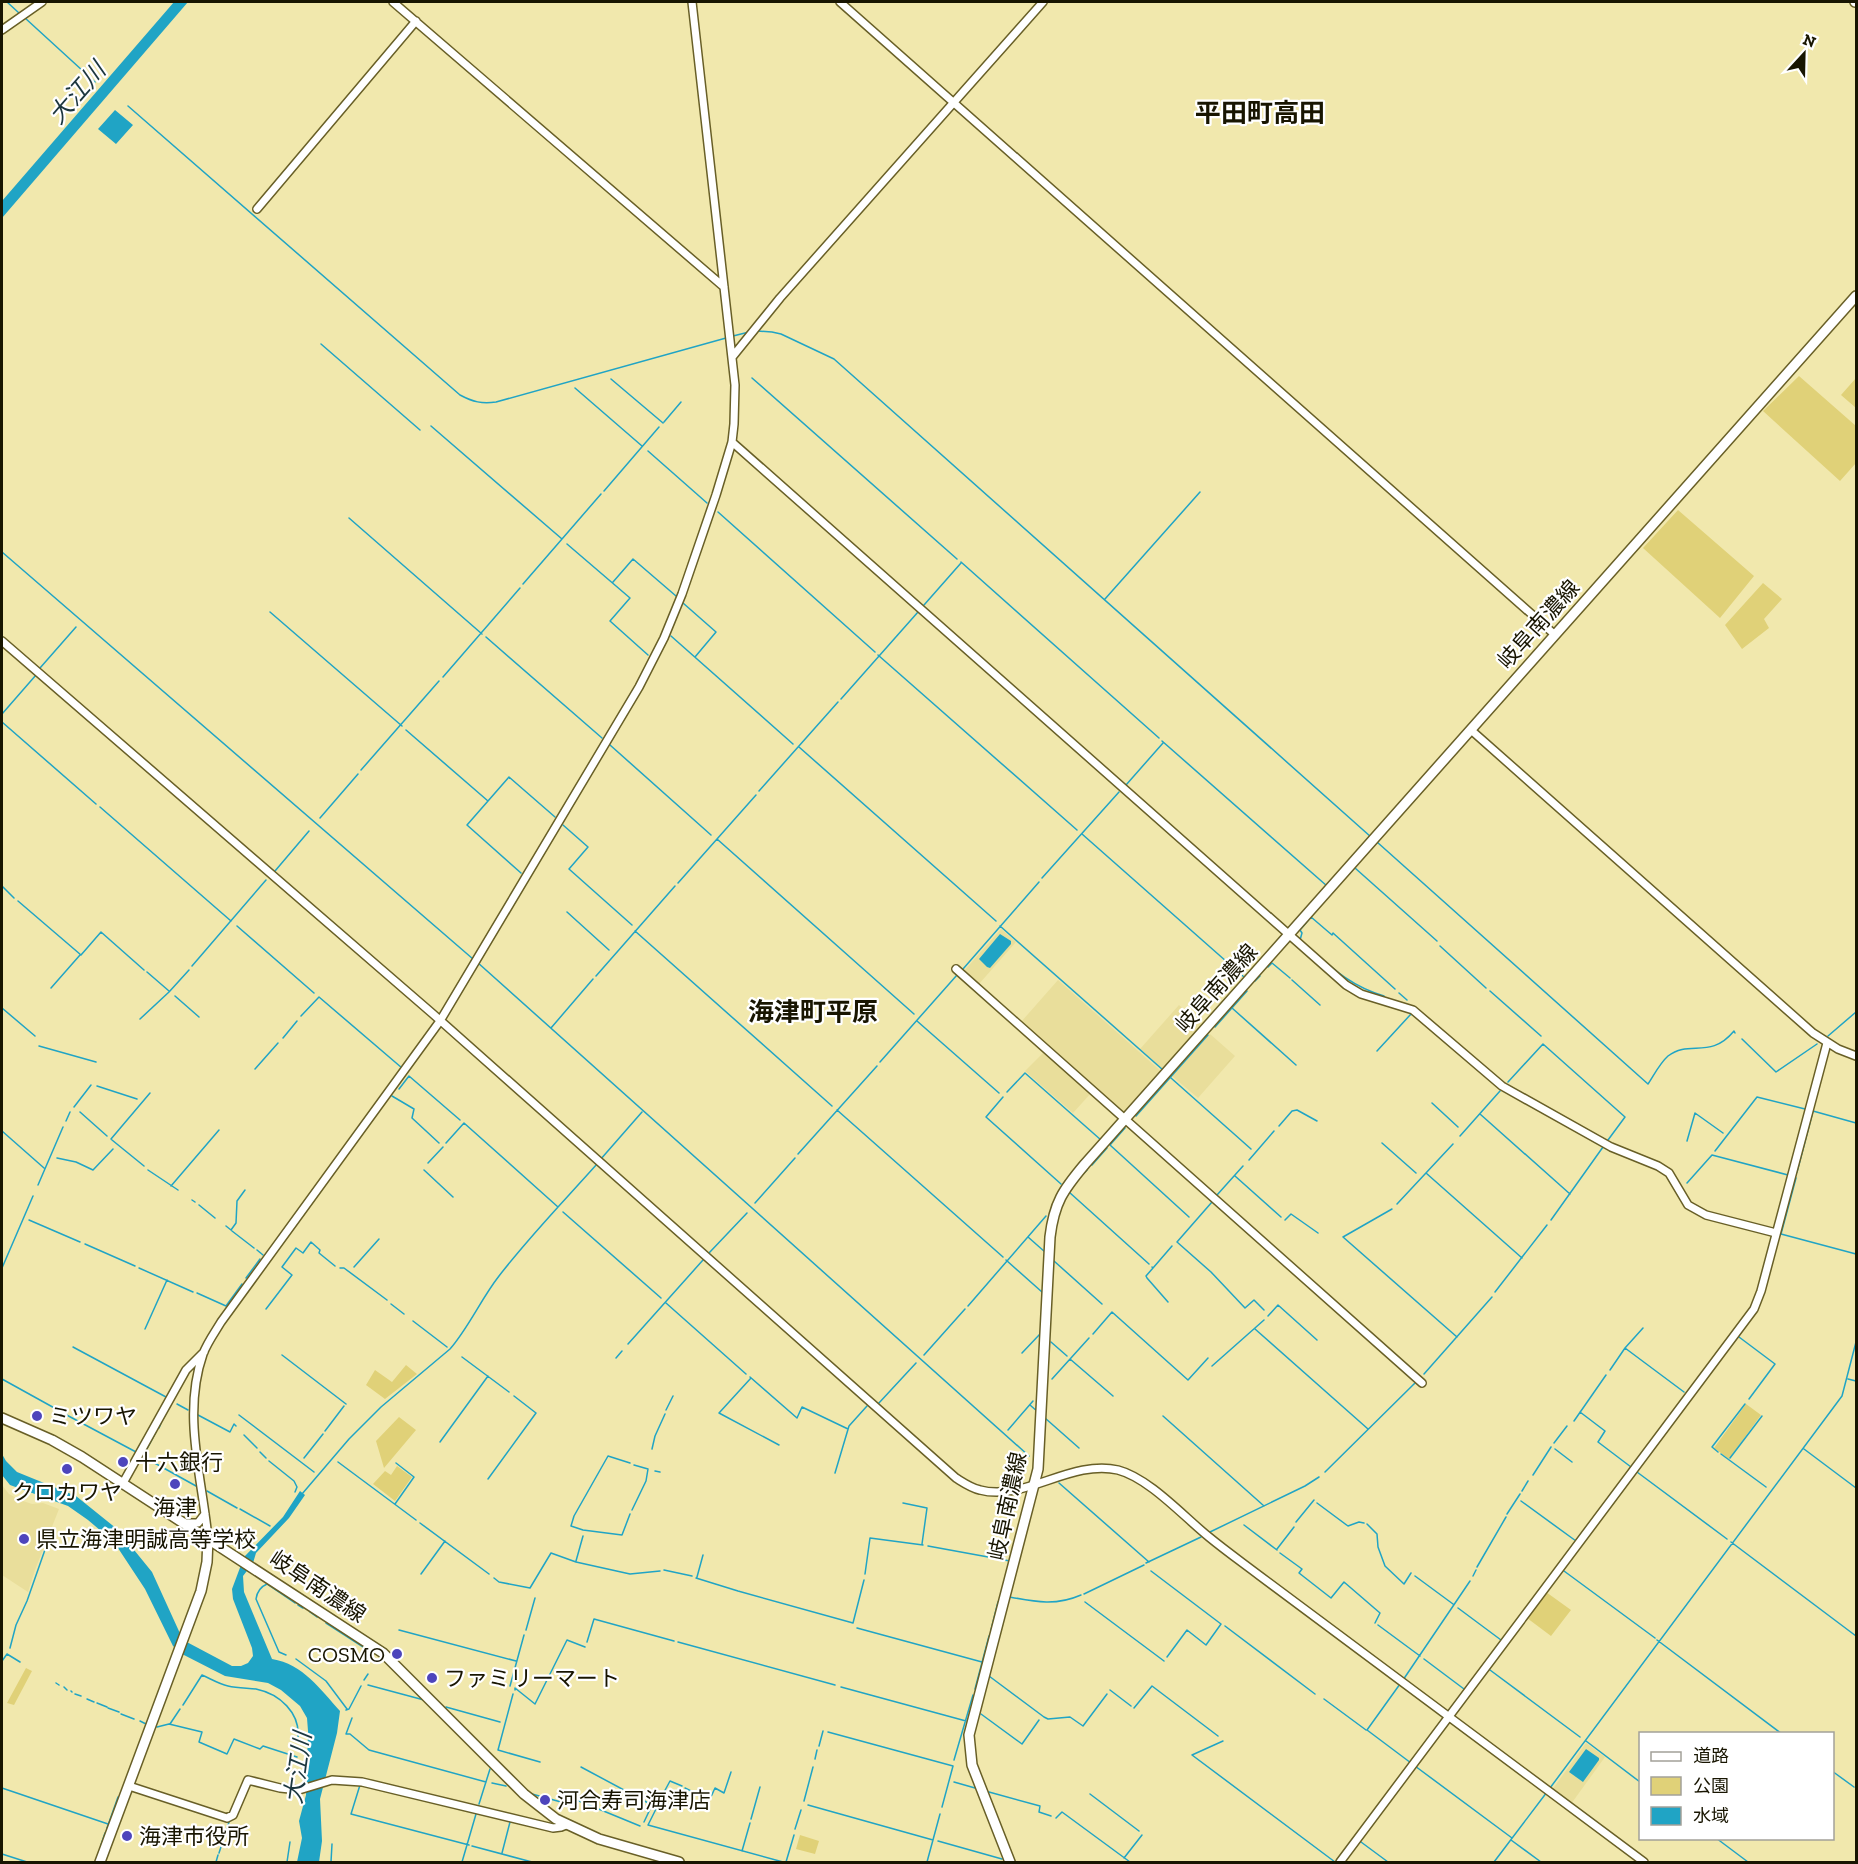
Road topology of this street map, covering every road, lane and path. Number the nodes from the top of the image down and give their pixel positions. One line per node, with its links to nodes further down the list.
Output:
1 (42, 2): 7 (street)
2 (393, 2): 6 (street)
3 (692, 2): 10 (street)
4 (840, 2): 8 (street)
5 (1043, 2): 8 (street)
6 (416, 21): 9 (street); 10 (street)
7 (2, 30)
8 (954, 102): 12 (street); 14 (street)
9 (257, 209)
10 (724, 287): 12 (street)
11 (1857, 296): 14 (main road, 岐阜南濃線)
12 (733, 356): 13 (street)
13 (732, 442): 17 (street); 19 (street)
14 (1554, 634): 16 (main road, 岐阜南濃線)
15 (2, 641): 19 (street)
16 (1471, 730): 17 (main road, 岐阜南濃線); 20 (street)
17 (1289, 936): 22 (main road, 岐阜南濃線); 23 (street)
18 (956, 969): 22 (street)
19 (440, 1021): 24 (street); 28 (street)
20 (1827, 1043): 21 (street); 23 (street)
21 (1857, 1056)
22 (1125, 1119): 25 (street); 28 (main road, 岐阜南濃線)
23 (1776, 1233): 34 (street)
24 (204, 1352): 27 (street); 29 (street)
25 (1422, 1383)
26 (2, 1418): 27 (main road, 岐阜南濃線)
27 (123, 1483): 30 (main road, 岐阜南濃線)
28 (1036, 1484): 34 (street); 39 (main road, 岐阜南濃線)
29 (205, 1513): 30 (street); 31 (street)
30 (186, 1523): 31 (main road, 岐阜南濃線)
31 (207, 1538): 32 (main road, 岐阜南濃線); 33 (main road)
32 (230, 1552): 33 (main road); 36 (main road, 岐阜南濃線)
33 (207, 1562): 35 (main road)
34 (1449, 1717): 40 (street); 41 (street)
35 (129, 1786): 36 (street); 37 (main road)
36 (566, 1825): 38 (main road, 岐阜南濃線)
37 (100, 1863)
38 (679, 1863)
39 (1010, 1863)
40 (1340, 1863)
41 (1644, 1863)

